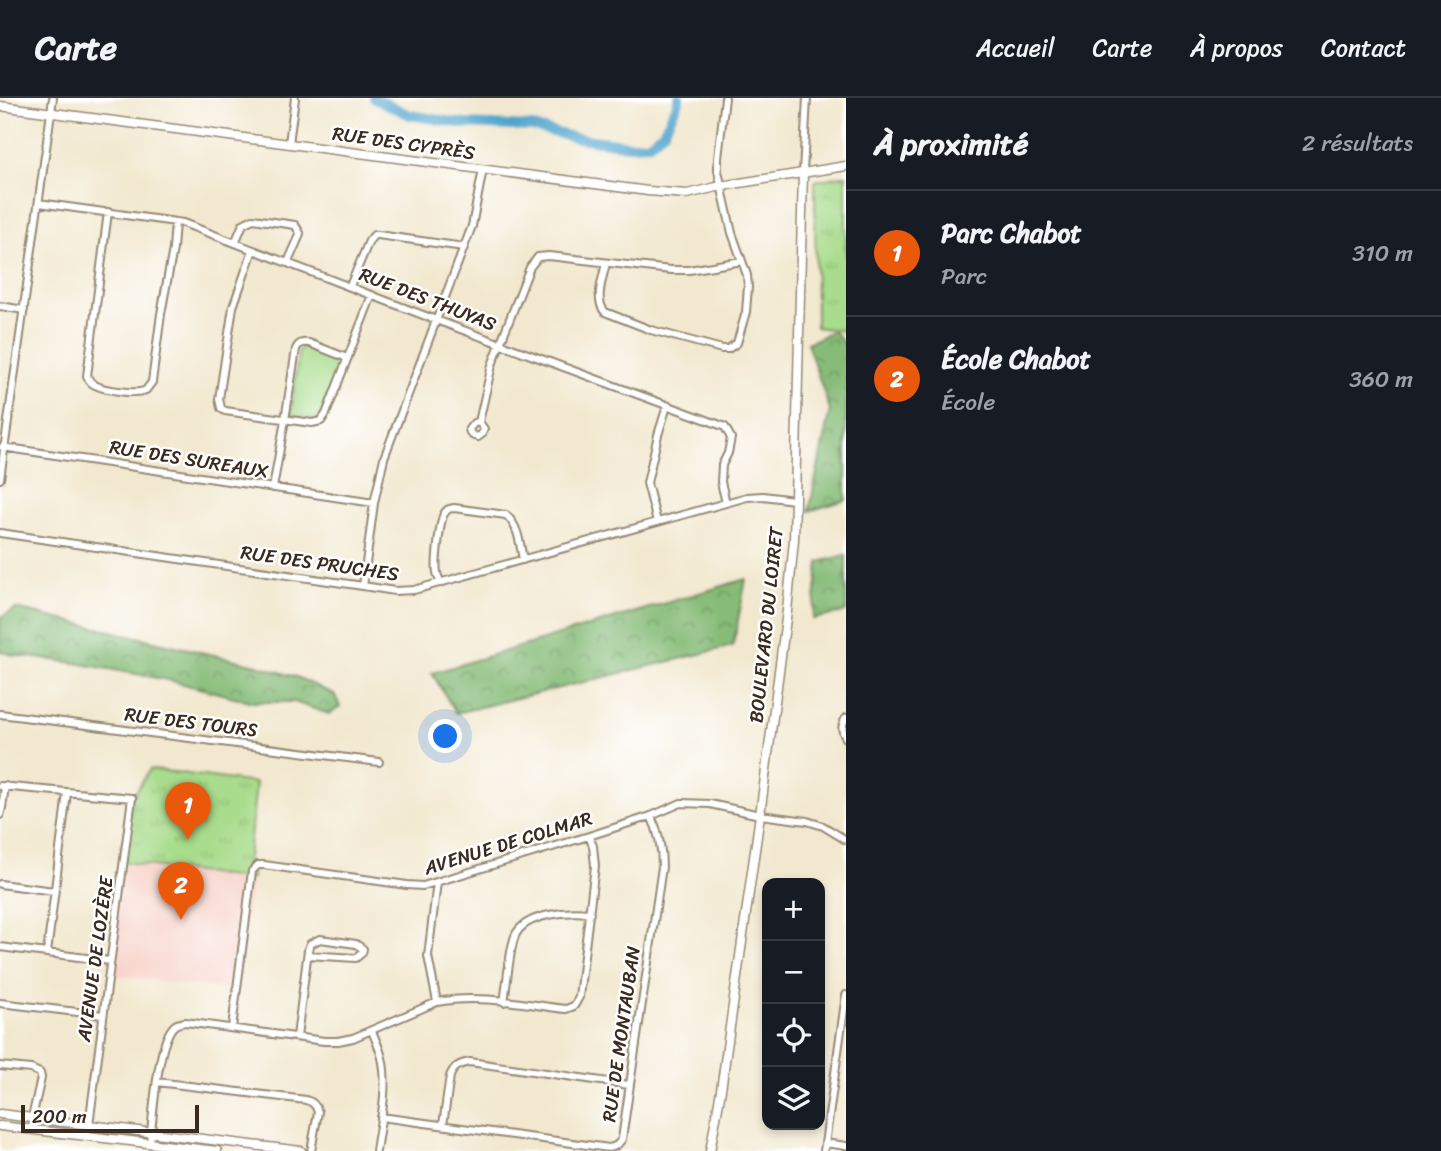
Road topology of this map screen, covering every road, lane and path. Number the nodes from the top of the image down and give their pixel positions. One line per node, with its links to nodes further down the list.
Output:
1 (53, 98): 6 (street)
2 (295, 98): 7 (street)
3 (725, 98): 11 (street)
4 (807, 98): 10 (street, BOULEVARD DU LOIRET)
5 (0, 106): 6 (street, RUE DES CYPRÈS)
6 (52, 113): 7 (street, RUE DES CYPRÈS); 12 (street)
7 (289, 143): 9 (street, RUE DES CYPRÈS)
8 (846, 166): 10 (street, RUE DES CYPRÈS)
9 (483, 169): 11 (street, RUE DES CYPRÈS); 16 (street)
10 (803, 172): 11 (street, RUE DES CYPRÈS); 34 (street, BOULEVARD DU LOIRET)
11 (721, 186): 18 (street)
12 (39, 203): 13 (street, RUE DES THUYAS); 24 (street)
13 (108, 212): 14 (street, RUE DES THUYAS); 14 (street)
14 (175, 222): 15 (street, RUE DES THUYAS)
15 (235, 243): 17 (street, RUE DES THUYAS); 19 (street)
16 (464, 247): 21 (street); 25 (street)
17 (253, 250): 19 (street, RUE DES THUYAS); 29 (street)
18 (742, 261): 20 (street); 20 (street)
19 (288, 262): 21 (street, RUE DES THUYAS)
20 (606, 263): 26 (street)
21 (350, 286): 22 (street, RUE DES THUYAS)
22 (372, 295): 25 (street, RUE DES THUYAS); 27 (street)
23 (0, 306): 24 (street)
24 (24, 310): 31 (street)
25 (436, 320): 26 (street, RUE DES THUYAS); 36 (street)
26 (500, 343): 28 (street, RUE DES THUYAS); 30 (street)
27 (347, 358): 29 (street); 29 (street)
28 (667, 406): 35 (street, RUE DES THUYAS); 37 (street)
29 (285, 420): 33 (street)
30 (479, 422)
31 (2, 447): 32 (street); 33 (street, RUE DES SUREAUX)
32 (0, 479)
33 (273, 488): 36 (street, RUE DES SUREAUX)
34 (793, 500): 35 (street, RUE DES PRUCHES); 49 (street, BOULEVARD DU LOIRET)
35 (726, 502): 37 (street, RUE DES PRUCHES)
36 (374, 503): 41 (street)
37 (657, 522): 39 (street, RUE DES PRUCHES)
38 (0, 533): 41 (street, RUE DES PRUCHES)
39 (523, 560): 40 (street, RUE DES PRUCHES); 40 (street)
40 (441, 583): 41 (street, RUE DES PRUCHES)
41 (363, 586)
42 (0, 714): 45 (street, RUE DES TOURS)
43 (846, 718): 44 (street)
44 (846, 738)
45 (379, 762)
46 (2, 786): 47 (street); 48 (street)
47 (67, 793): 55 (street); 60 (street, AVENUE DE LOZÈRE)
48 (0, 814)
49 (760, 815): 50 (street, AVENUE DE COLMAR); 52 (street, AVENUE DE COLMAR); 86 (street, BOULEVARD DU LOIRET)
50 (651, 816): 51 (street, AVENUE DE COLMAR); 71 (street, RUE DE MONTAUBAN)
51 (589, 836): 53 (street, AVENUE DE COLMAR); 56 (street)
52 (846, 840)
53 (437, 882): 62 (street); 66 (street, AVENUE DE COLMAR)
54 (0, 884): 55 (street)
55 (54, 891): 58 (street)
56 (590, 913): 63 (street); 63 (street)
57 (0, 947): 58 (street)
58 (47, 953): 60 (street)
59 (308, 955): 59 (street); 68 (street)
60 (110, 961): 65 (street, AVENUE DE LOZÈRE)
61 (846, 995): 80 (street)
62 (437, 1002): 63 (street); 67 (street)
63 (504, 1002)
64 (0, 1003): 65 (street)
65 (103, 1015): 75 (street, AVENUE DE LOZÈRE)
66 (232, 1028): 68 (street); 70 (street)
67 (372, 1031): 68 (street); 73 (street)
68 (297, 1037)
69 (0, 1066): 74 (street)
70 (157, 1082): 78 (street); 84 (street)
71 (629, 1085): 76 (street); 76 (street, RUE DE MONTAUBAN)
72 (0, 1114): 74 (street)
73 (381, 1117): 76 (street, RUE DE MONTAUBAN); 85 (street)
74 (32, 1118): 75 (street)
75 (89, 1125): 78 (street)
76 (443, 1125)
77 (0, 1126): 78 (street)
78 (150, 1138): 81 (street); 82 (street)
79 (846, 1146): 80 (street)
80 (825, 1147)
81 (263, 1149): 83 (street)
82 (218, 1151)
83 (301, 1151)
84 (311, 1151)
85 (376, 1151)
86 (710, 1151)

